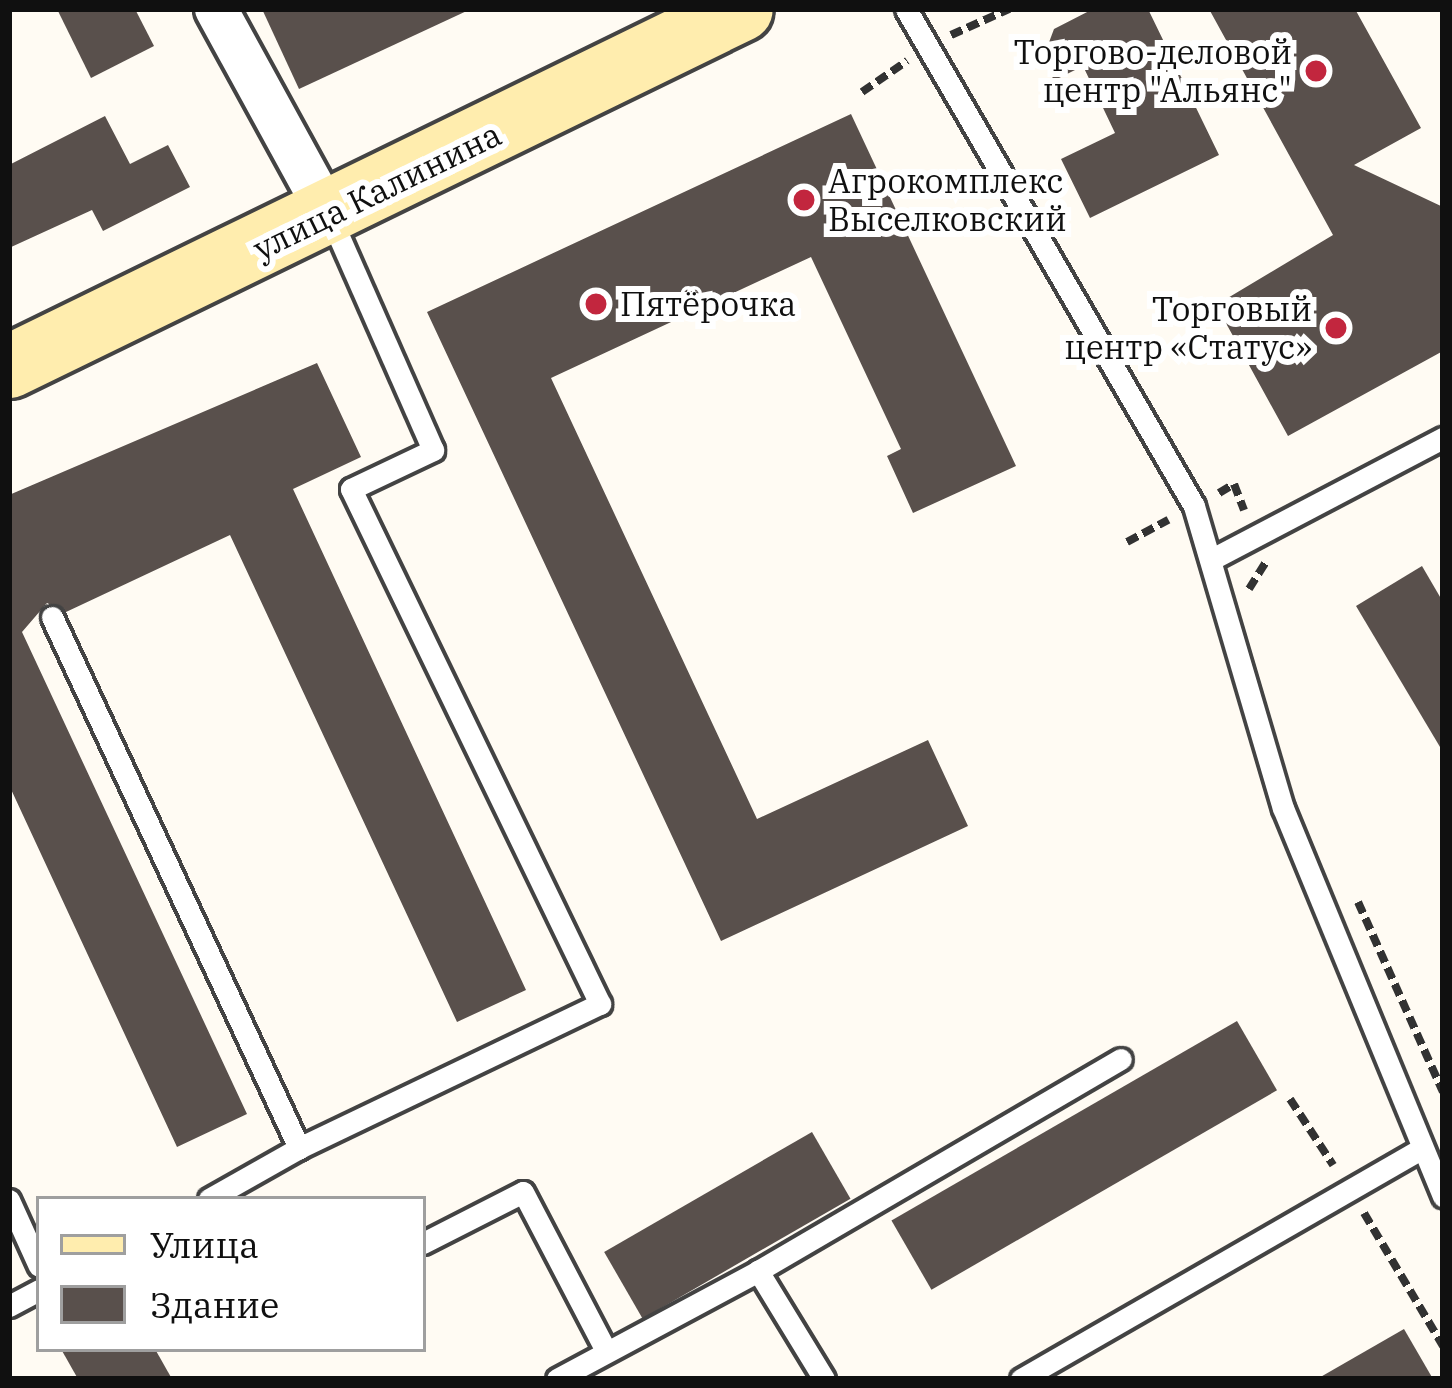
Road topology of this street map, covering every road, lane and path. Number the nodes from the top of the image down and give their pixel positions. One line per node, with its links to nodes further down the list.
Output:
1 (216, 9): 4 (street)
2 (741, 9): 4 (main road, улица Калинина)
3 (906, 9): 9 (lane)
4 (330, 217): 5 (main road, улица Калинина); 16 (lane)
5 (9, 366)
6 (1443, 438): 8 (lane)
7 (1234, 484): 8 (path)
8 (1255, 538): 9 (lane); 10 (path)
9 (1214, 558): 17 (lane)
10 (1254, 610)
11 (52, 616): 16 (lane)
12 (1349, 883): 14 (path)
13 (1120, 1059): 24 (lane)
14 (1443, 1092)
15 (1290, 1100): 18 (path)
16 (299, 1148): 19 (lane)
17 (1419, 1150): 18 (lane); 20 (lane)
18 (1350, 1190): 27 (path); 31 (lane)
19 (213, 1196)
20 (1443, 1196)
21 (9, 1200): 23 (lane)
22 (426, 1241): 28 (lane)
23 (36, 1259)
24 (758, 1271): 28 (lane); 30 (lane)
25 (36, 1292): 26 (lane)
26 (9, 1306)
27 (1443, 1346)
28 (606, 1351): 29 (lane)
29 (557, 1379)
30 (824, 1379)
31 (1021, 1379)

